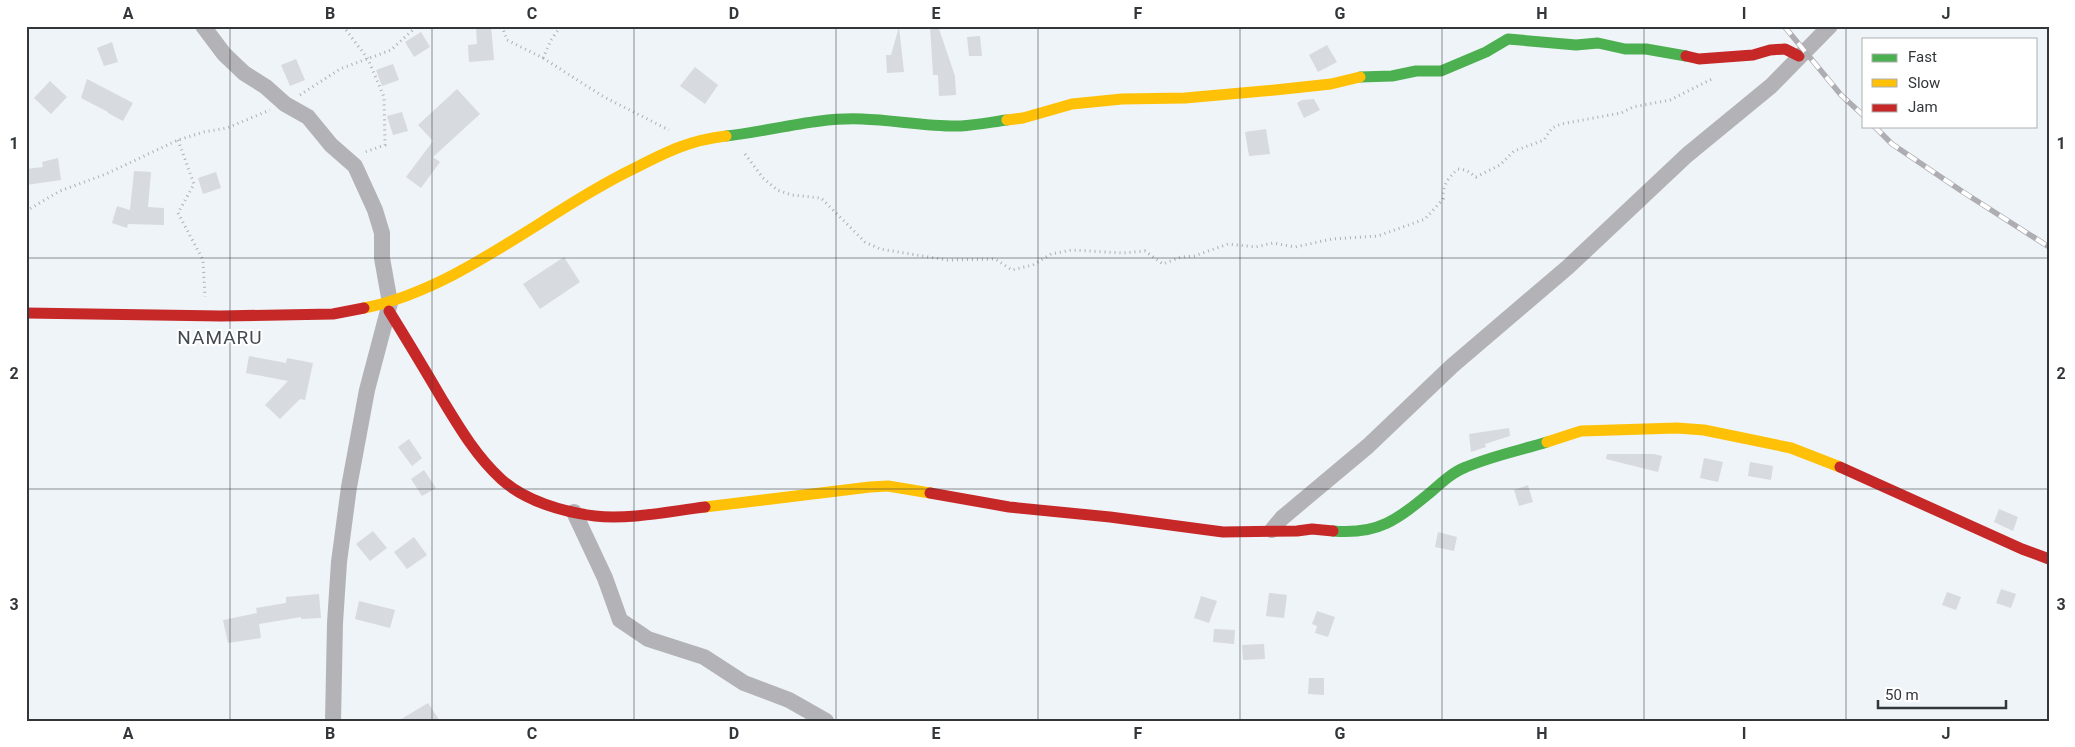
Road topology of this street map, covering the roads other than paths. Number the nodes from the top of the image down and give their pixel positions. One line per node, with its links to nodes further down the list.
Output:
1 (203, 26): 4 (street)
2 (1830, 26): 3 (street)
3 (1799, 56): 4 (street); 7 (street)
4 (389, 307): 5 (street); 6 (street); 9 (street)
5 (26, 313)
6 (574, 512): 7 (street); 10 (street)
7 (1272, 530): 8 (street)
8 (2049, 559)
9 (333, 721)
10 (826, 721)

